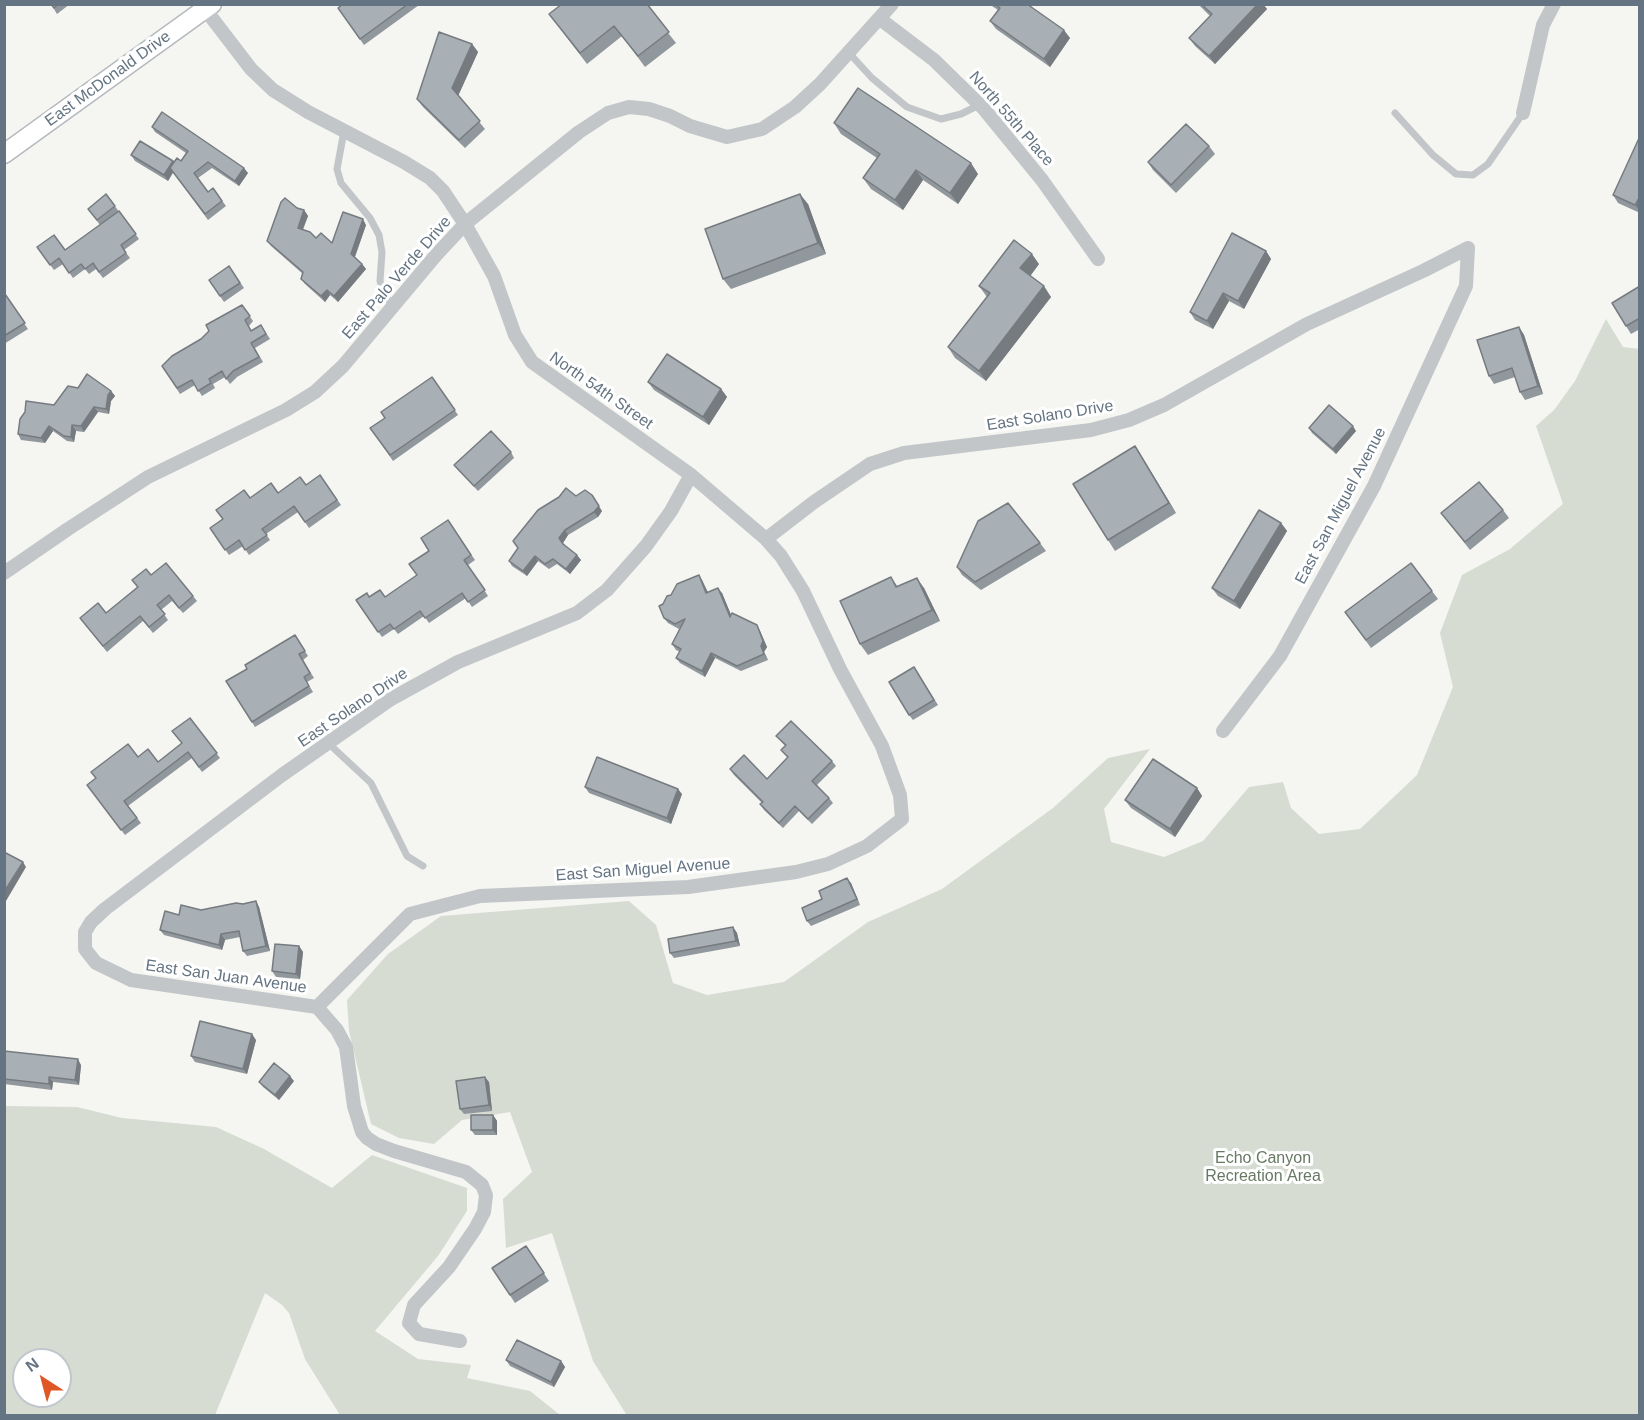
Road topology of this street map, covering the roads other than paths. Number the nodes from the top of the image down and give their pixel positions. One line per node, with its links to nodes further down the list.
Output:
1 (892, 4): 4 (street, East Palo Verde Drive)
2 (1554, 4): 8 (street)
3 (209, 7): 9 (street, North 54th Street); 10 (street, East McDonald Drive)
4 (880, 19): 5 (street, East Palo Verde Drive); 6 (street, North 55th Place)
5 (849, 54): 6 (lane); 11 (street, East Palo Verde Drive)
6 (980, 105): 13 (street, North 55th Place)
7 (1395, 113): 8 (lane)
8 (1523, 113)
9 (344, 130): 11 (street, North 54th Street); 14 (lane)
10 (4, 154)
11 (465, 224): 14 (street, East Palo Verde Drive); 15 (street, North 54th Street)
12 (1468, 248): 16 (street, East Solano Drive); 18 (street, East San Miguel Avenue)
13 (1098, 259)
14 (393, 307): 17 (street, East Palo Verde Drive)
15 (691, 475): 16 (street, North 54th Street); 19 (street, East Solano Drive)
16 (766, 540): 20 (street, North 54th Street)
17 (4, 573)
18 (1223, 731)
19 (328, 743): 21 (lane); 22 (street, East Solano Drive)
20 (902, 819): 23 (street, East San Miguel Avenue)
21 (423, 866)
22 (131, 981): 23 (street, East San Juan Avenue)
23 (317, 1007): 24 (street)
24 (460, 1341)

